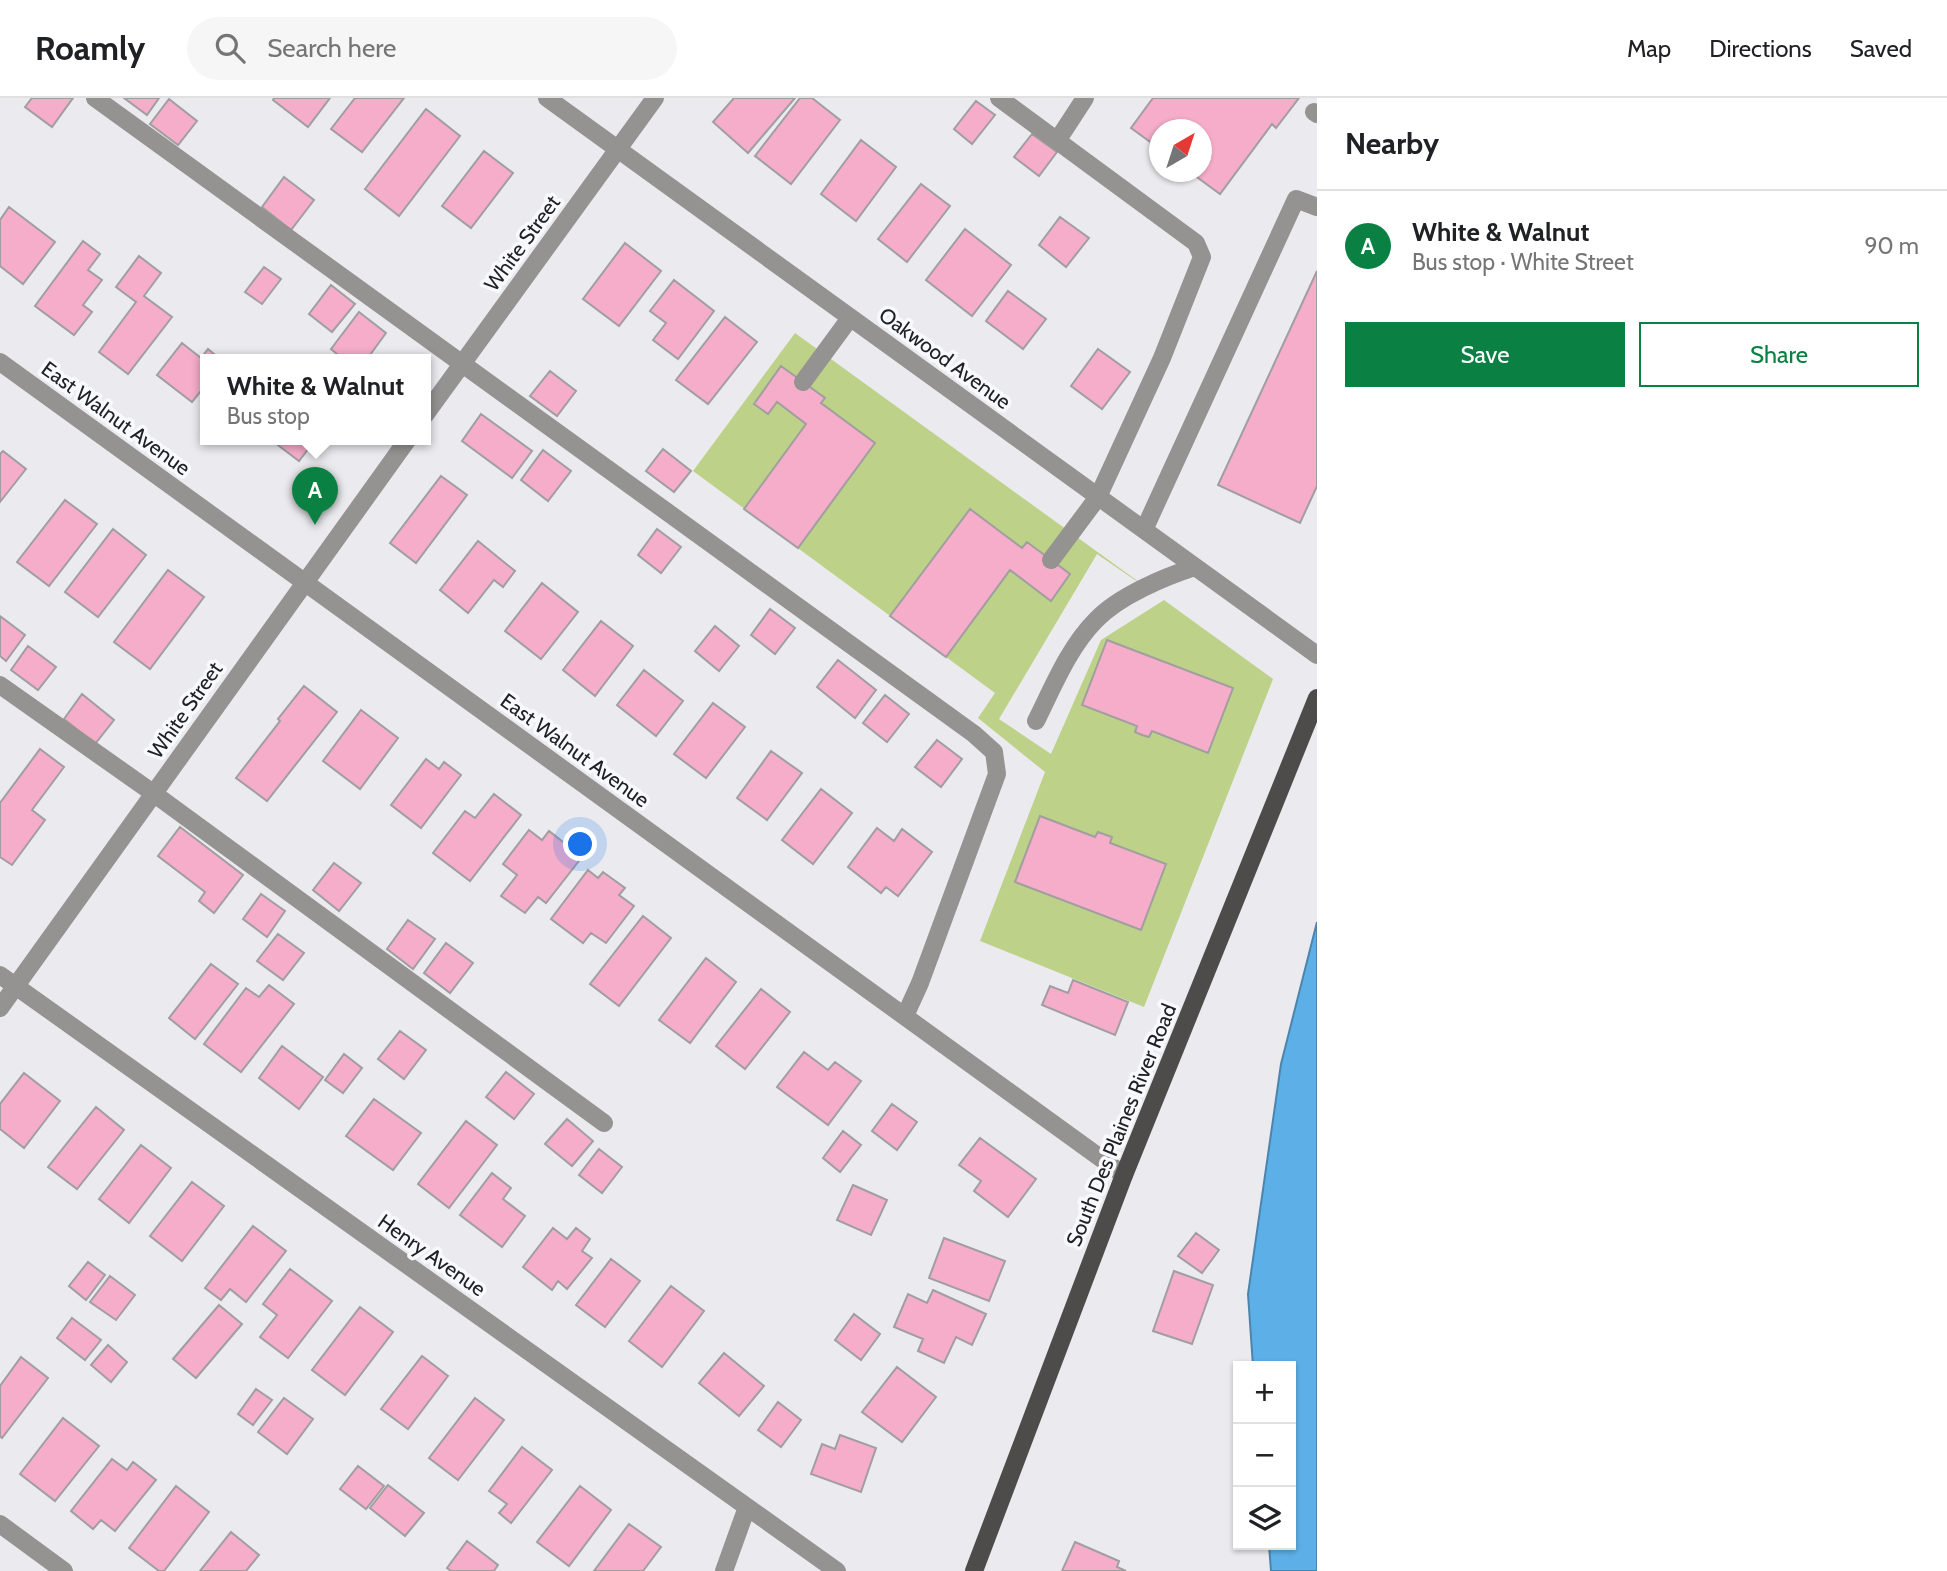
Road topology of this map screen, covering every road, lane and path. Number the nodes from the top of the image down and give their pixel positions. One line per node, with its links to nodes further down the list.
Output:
1 (95, 98): 11 (street)
2 (547, 98): 7 (street, Oakwood Avenue)
3 (655, 98): 7 (street, White Street)
4 (999, 98): 6 (street)
5 (1085, 98): 6 (street)
6 (1057, 141): 15 (street)
7 (618, 150): 9 (street, Oakwood Avenue); 11 (street, White Street)
8 (1317, 207): 16 (street)
9 (850, 318): 12 (street); 15 (street, Oakwood Avenue)
10 (0, 362): 19 (street, East Walnut Avenue)
11 (462, 364): 13 (street, White Street); 28 (street)
12 (803, 382)
13 (431, 407)
14 (404, 445): 19 (street, White Street)
15 (1098, 497): 16 (street, Oakwood Avenue); 17 (street)
16 (1144, 530): 18 (street, Oakwood Avenue)
17 (1051, 560)
18 (1195, 567): 20 (street, Oakwood Avenue); 23 (street)
19 (304, 582): 24 (street, White Street); 28 (street, East Walnut Avenue)
20 (1317, 655)
21 (0, 685): 24 (street)
22 (1317, 698): 30 (main road, South Des Plaines River Road)
23 (1036, 721)
24 (153, 793): 26 (street, White Street); 29 (street)
25 (0, 975): 26 (street, Henry Avenue)
26 (16, 987): 27 (street, White Street); 31 (street, Henry Avenue)
27 (0, 1008)
28 (905, 1016): 30 (street, East Walnut Avenue)
29 (604, 1123)
30 (1124, 1175): 36 (main road, South Des Plaines River Road)
31 (747, 1507): 34 (street); 35 (street, Henry Avenue)
32 (0, 1524): 33 (street)
33 (64, 1571)
34 (724, 1571)
35 (837, 1571)
36 (974, 1571)

